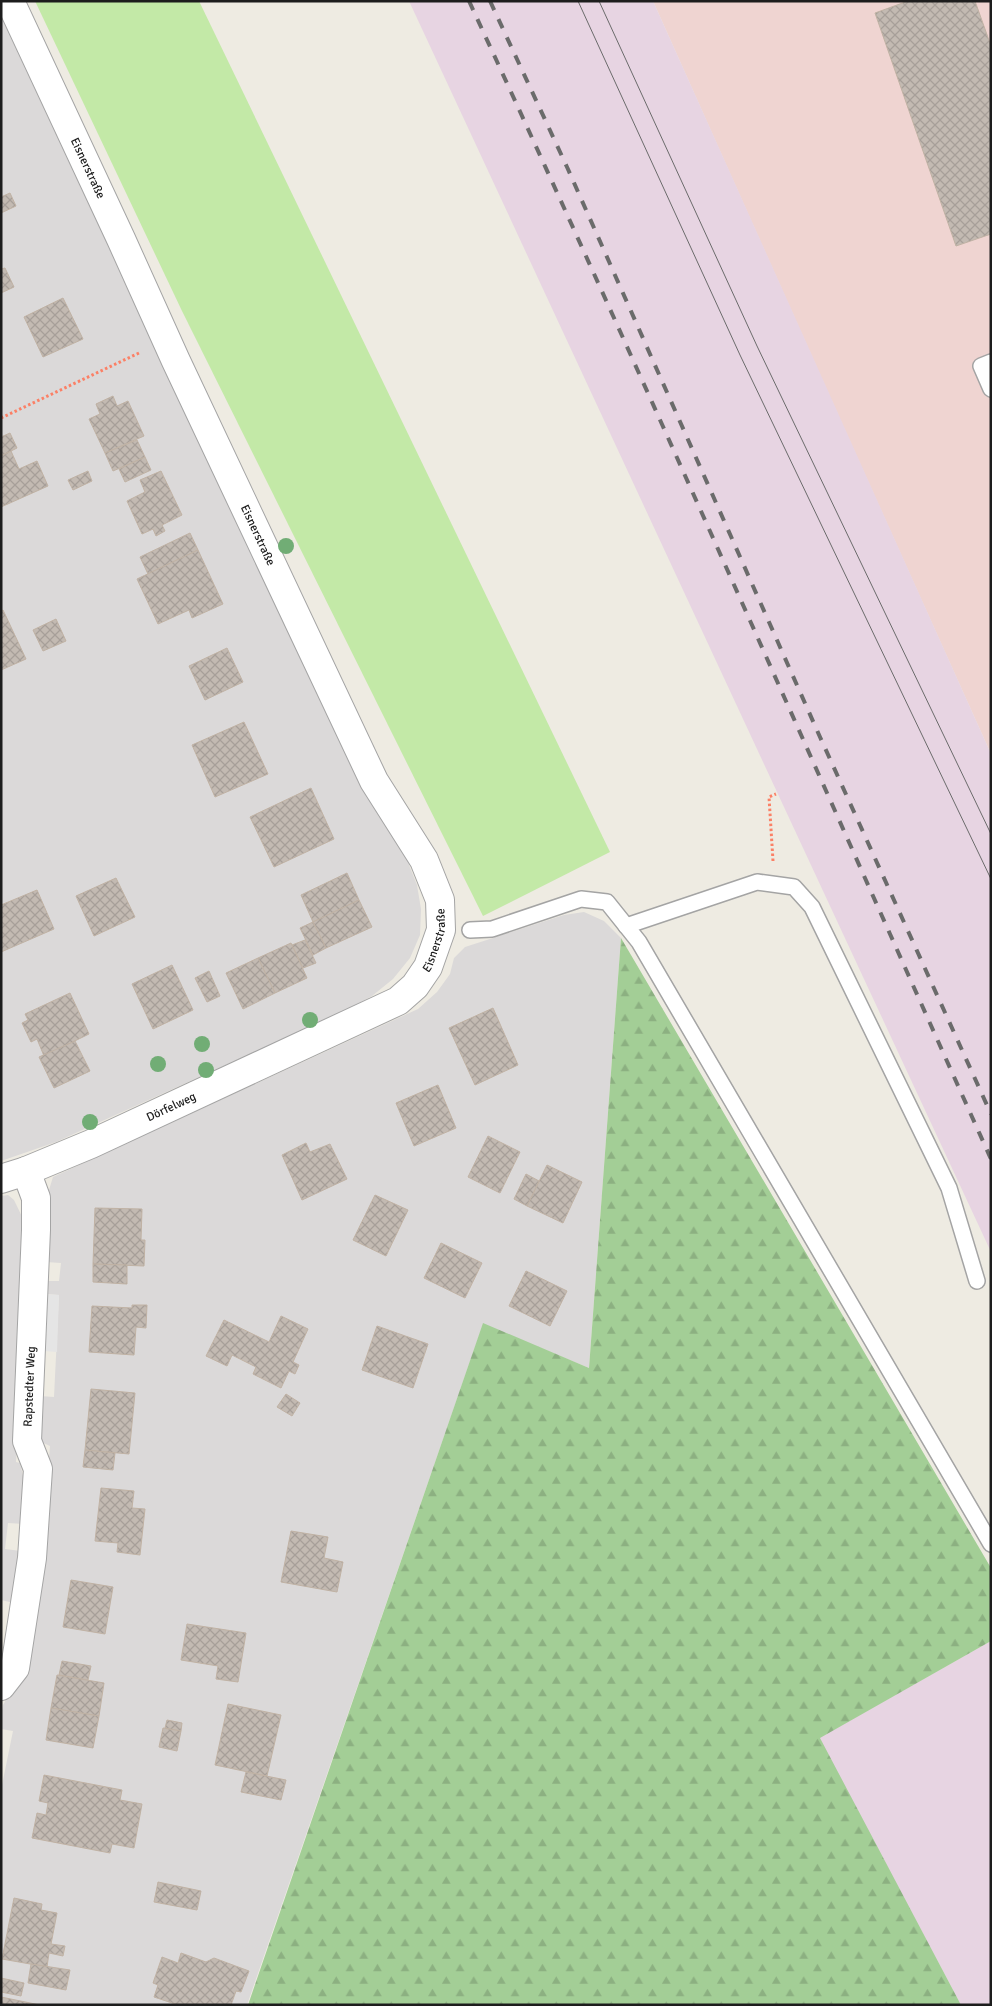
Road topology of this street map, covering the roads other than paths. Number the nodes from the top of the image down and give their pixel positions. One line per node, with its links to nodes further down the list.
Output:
1 (10, 1): 6 (street, Eisnerstraße)
2 (991, 362): 3 (lane)
3 (991, 389)
4 (626, 926): 5 (lane); 8 (lane); 9 (lane)
5 (470, 930)
6 (339, 1028): 7 (street, Dörfelweg)
7 (14, 1175): 10 (street, Rapstedter Weg)
8 (978, 1281)
9 (991, 1544)
10 (1, 1686)

